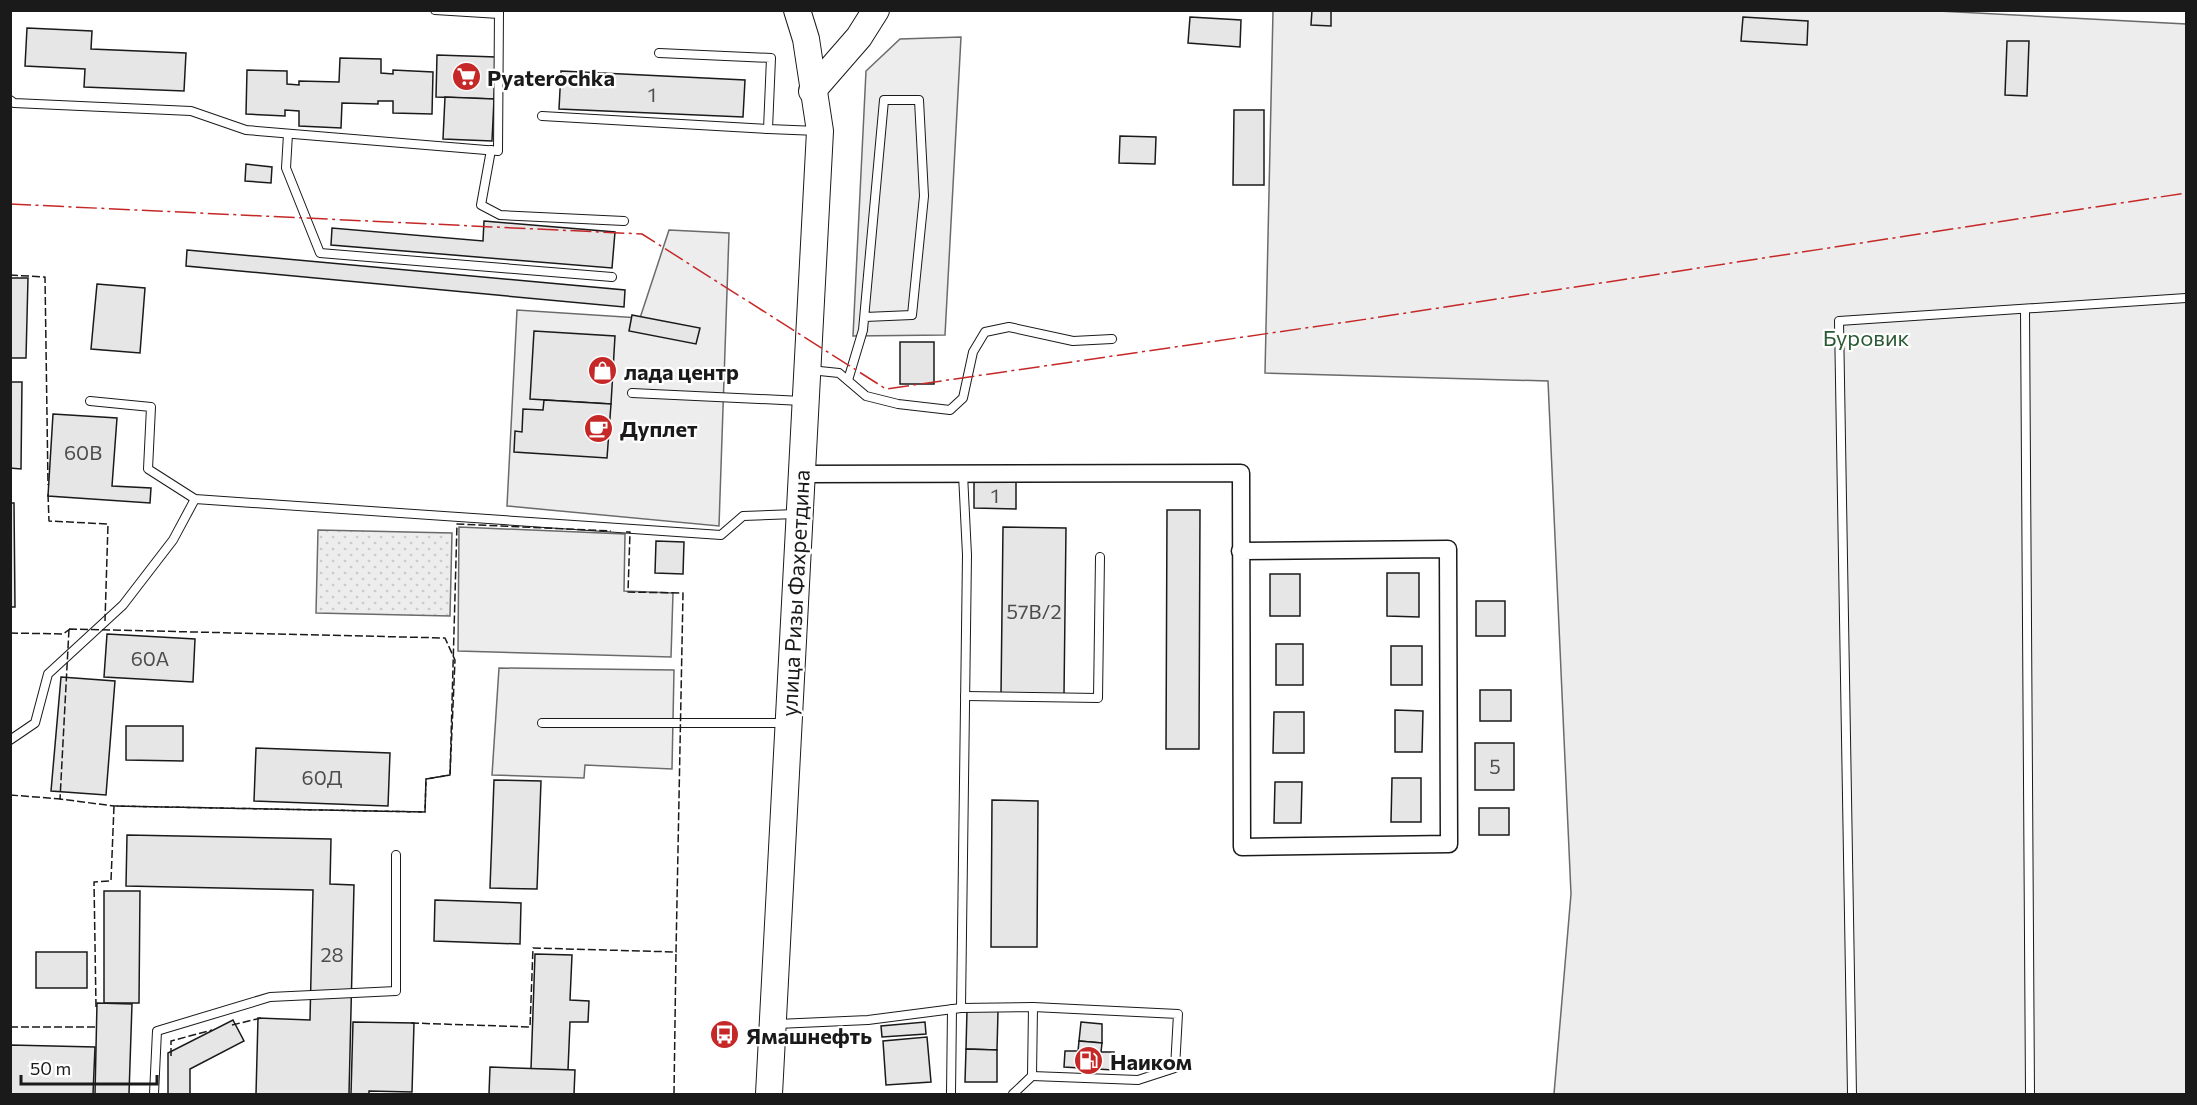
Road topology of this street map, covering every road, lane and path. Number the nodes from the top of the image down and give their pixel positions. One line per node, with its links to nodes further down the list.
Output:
1 (435, 10): 4 (lane)
2 (797, 10): 6 (main road, улица Ризы Фахретдина)
3 (876, 10): 6 (main road)
4 (499, 12): 12 (lane)
5 (659, 53): 9 (lane)
6 (812, 91): 10 (main road, улица Ризы Фахретдина)
7 (10, 100): 11 (lane)
8 (542, 116): 9 (lane)
9 (768, 129): 10 (lane)
10 (820, 131): 19 (main road, улица Ризы Фахретдина)
11 (288, 134): 12 (lane); 14 (lane)
12 (491, 150): 13 (lane)
13 (624, 221)
14 (612, 277)
15 (2187, 298): 16 (lane)
16 (2025, 310): 43 (lane); 44 (lane)
17 (865, 317): 17 (lane); 20 (lane)
18 (1112, 339): 20 (lane)
19 (807, 369): 20 (lane); 23 (main road, улица Ризы Фахретдина)
20 (848, 380)
21 (632, 393): 23 (lane)
22 (90, 401): 26 (lane)
23 (805, 401): 24 (main road, улица Ризы Фахретдина)
24 (802, 474): 25 (street); 27 (main road, улица Ризы Фахретдина)
25 (963, 474): 28 (street); 30 (lane)
26 (195, 499): 27 (lane); 33 (lane)
27 (799, 514): 32 (main road, улица Ризы Фахретдина)
28 (1240, 550): 28 (street)
29 (1100, 557): 30 (lane)
30 (965, 696): 36 (lane)
31 (542, 723): 32 (lane)
32 (788, 723): 37 (main road, улица Ризы Фахретдина)
33 (10, 740)
34 (396, 855): 39 (lane)
35 (1033, 1007): 36 (lane); 38 (lane); 38 (lane)
36 (956, 1008): 37 (lane); 41 (lane)
37 (773, 1024): 40 (main road, улица Ризы Фахретдина)
38 (1032, 1076): 42 (lane)
39 (154, 1095)
40 (769, 1095)
41 (951, 1095)
42 (1013, 1095)
43 (1852, 1095)
44 (2030, 1095)

